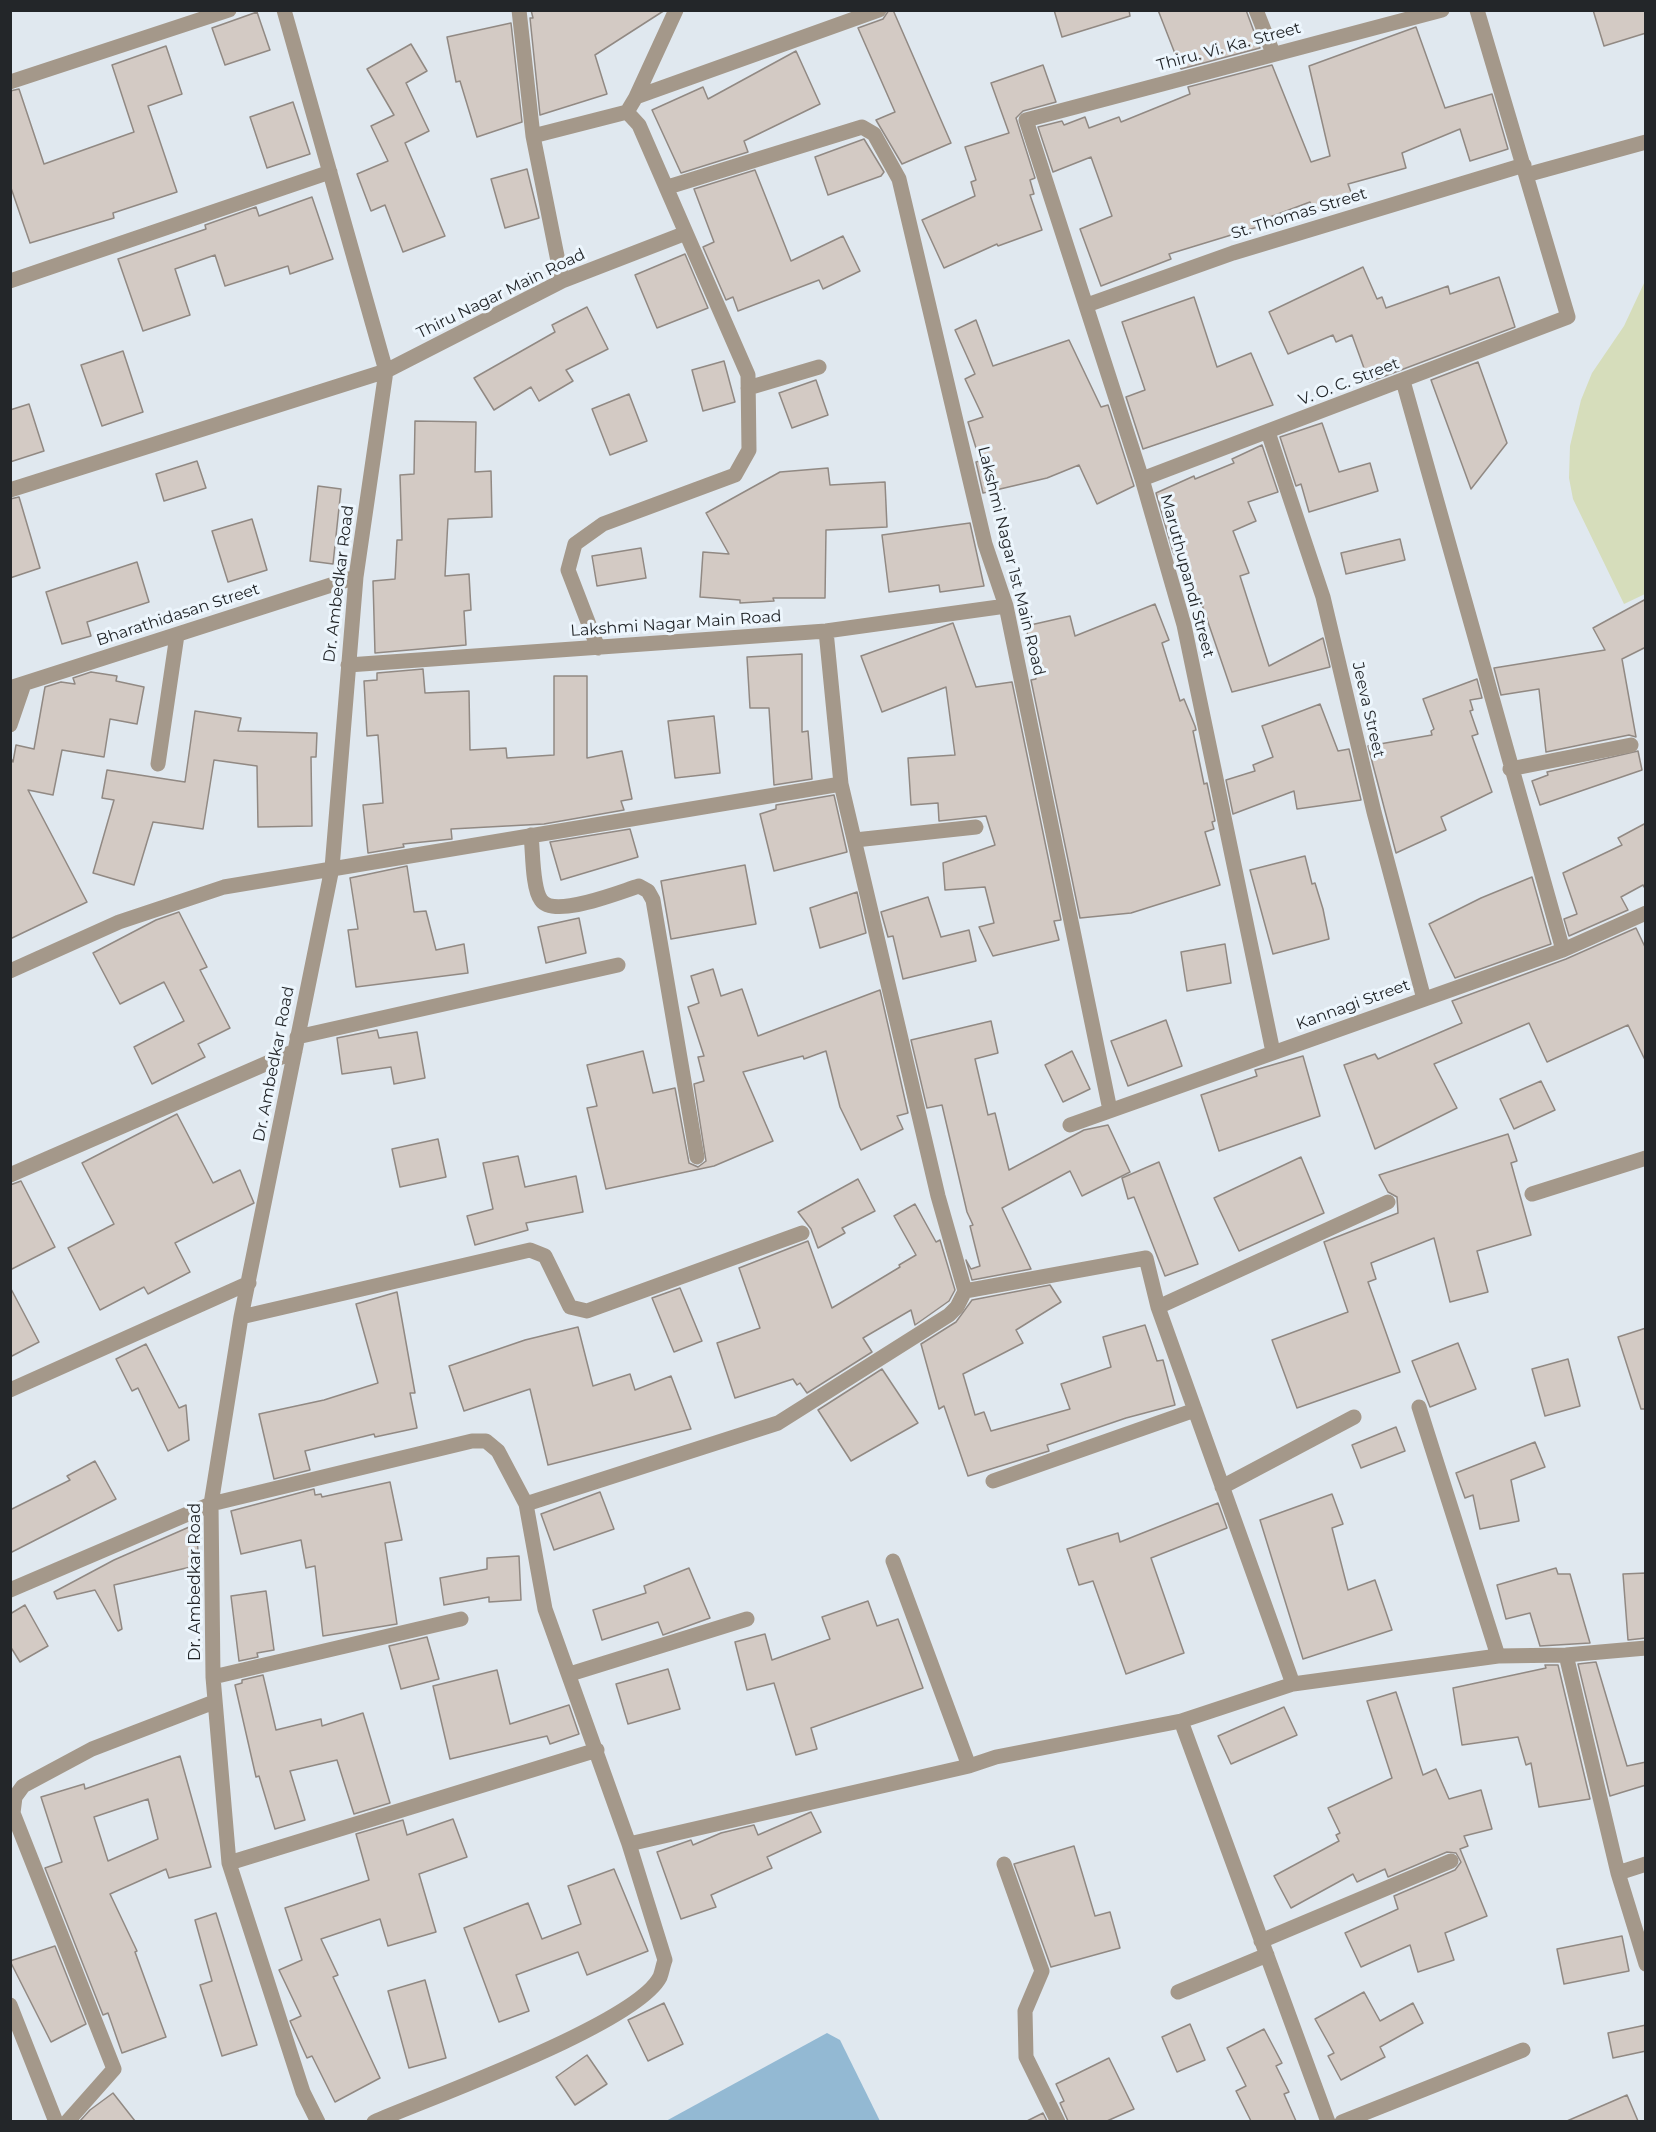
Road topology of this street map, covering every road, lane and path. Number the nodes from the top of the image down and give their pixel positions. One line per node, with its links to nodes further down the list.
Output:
1 (229, 10): 10 (street)
2 (284, 10): 17 (street, Dr. Ambedkar Road)
3 (519, 10): 14 (street)
4 (676, 10): 11 (street)
5 (879, 10): 11 (street)
6 (1256, 10): 9 (street)
7 (1443, 10): 9 (street, Thiru. Vi. Ka. Street)
8 (1478, 10): 16 (street)
9 (1273, 53): 13 (street, Thiru. Vi. Ka. Street)
10 (10, 82)
11 (636, 97): 12 (street)
12 (627, 112): 14 (street); 18 (street)
13 (1026, 120): 22 (street, Maruthupandi Street)
14 (533, 136): 21 (street)
15 (1646, 142): 16 (street, St. Thomas Street)
16 (1525, 170): 22 (street, St. Thomas Street); 25 (street, V. O. C. Street)
17 (330, 172): 20 (street); 24 (street, Dr. Ambedkar Road)
18 (668, 187): 19 (street); 31 (street, Lakshmi Nagar 1st Main Road)
19 (686, 233): 21 (street, Thiru Nagar Main Road); 26 (street)
20 (10, 281)
21 (562, 281): 24 (street, Thiru Nagar Main Road)
22 (1088, 305): 28 (street, Maruthupandi Street)
23 (819, 367): 26 (street)
24 (386, 371): 29 (street, Thiru Nagar Main Road); 30 (street, Dr. Ambedkar Road)
25 (1403, 381): 27 (street, V. O. C. Street); 40 (street)
26 (748, 388): 34 (street)
27 (1268, 432): 28 (street, V. O. C. Street); 50 (street, Jeeva Street)
28 (1142, 479): 52 (street, Maruthupandi Street)
29 (10, 490)
30 (356, 577): 33 (street, Bharathidasan Street); 35 (street, Dr. Ambedkar Road)
31 (1006, 606): 32 (street, Lakshmi Nagar Main Road); 53 (street, Lakshmi Nagar 1st Main Road)
32 (826, 631): 34 (street, Lakshmi Nagar Main Road); 41 (street)
33 (177, 635): 36 (street, Bharathidasan Street); 39 (street)
34 (598, 648): 35 (street, Lakshmi Nagar Main Road)
35 (348, 665): 45 (street, Dr. Ambedkar Road)
36 (17, 686): 37 (street)
37 (10, 725)
38 (1630, 745): 40 (street)
39 (158, 764)
40 (1510, 769): 47 (street)
41 (841, 784): 43 (street); 44 (street)
42 (976, 827): 44 (street)
43 (531, 835): 45 (street); 55 (street)
44 (855, 840): 62 (street)
45 (332, 868): 49 (street); 51 (street, Dr. Ambedkar Road)
46 (1646, 913): 47 (street, Kannagi Street)
47 (1563, 950): 50 (street, Kannagi Street)
48 (618, 965): 51 (street)
49 (10, 971)
50 (1424, 999): 52 (street, Kannagi Street)
51 (296, 1044): 57 (street); 61 (street, Dr. Ambedkar Road)
52 (1273, 1052): 53 (street, Kannagi Street)
53 (1110, 1110): 54 (street, Kannagi Street)
54 (1070, 1125)
55 (697, 1157)
56 (1646, 1158): 58 (street)
57 (10, 1175)
58 (1532, 1194)
59 (1388, 1202): 63 (street)
60 (801, 1233): 64 (street)
61 (249, 1283): 64 (street, Dr. Ambedkar Road); 65 (street)
62 (965, 1291): 63 (street); 72 (street)
63 (1158, 1307): 67 (street)
64 (241, 1317): 71 (street, Dr. Ambedkar Road)
65 (10, 1390)
66 (1419, 1407): 79 (street)
67 (1195, 1410): 69 (street); 70 (street)
68 (1354, 1417): 70 (street)
69 (993, 1481)
70 (1222, 1487): 82 (street)
71 (211, 1504): 72 (street); 74 (street); 81 (street, Dr. Ambedkar Road)
72 (526, 1504): 80 (street)
73 (893, 1561): 86 (street)
74 (10, 1590)
75 (747, 1618): 80 (street)
76 (461, 1619): 81 (street)
77 (1646, 1648): 78 (street)
78 (1566, 1655): 79 (street); 92 (street)
79 (1498, 1656): 82 (street)
80 (570, 1674): 85 (street)
81 (213, 1677): 83 (street, Dr. Ambedkar Road)
82 (1293, 1684): 84 (street)
83 (214, 1702): 89 (street, Dr. Ambedkar Road); 99 (street)
84 (1181, 1721): 86 (street); 93 (street)
85 (597, 1750): 87 (street); 89 (street)
86 (969, 1766): 87 (street)
87 (629, 1844): 101 (street)
88 (1451, 1861): 93 (street)
89 (230, 1863): 100 (street, Dr. Ambedkar Road)
90 (1004, 1864): 102 (street)
91 (1646, 1864): 92 (street)
92 (1618, 1873): 94 (street)
93 (1264, 1948): 95 (street); 103 (street)
94 (1646, 1964)
95 (1178, 1992)
96 (10, 2005): 98 (street)
97 (1523, 2050): 104 (street)
98 (57, 2121)
99 (66, 2121)
100 (318, 2121)
101 (374, 2121)
102 (1058, 2121)
103 (1328, 2121)
104 (1342, 2121)

